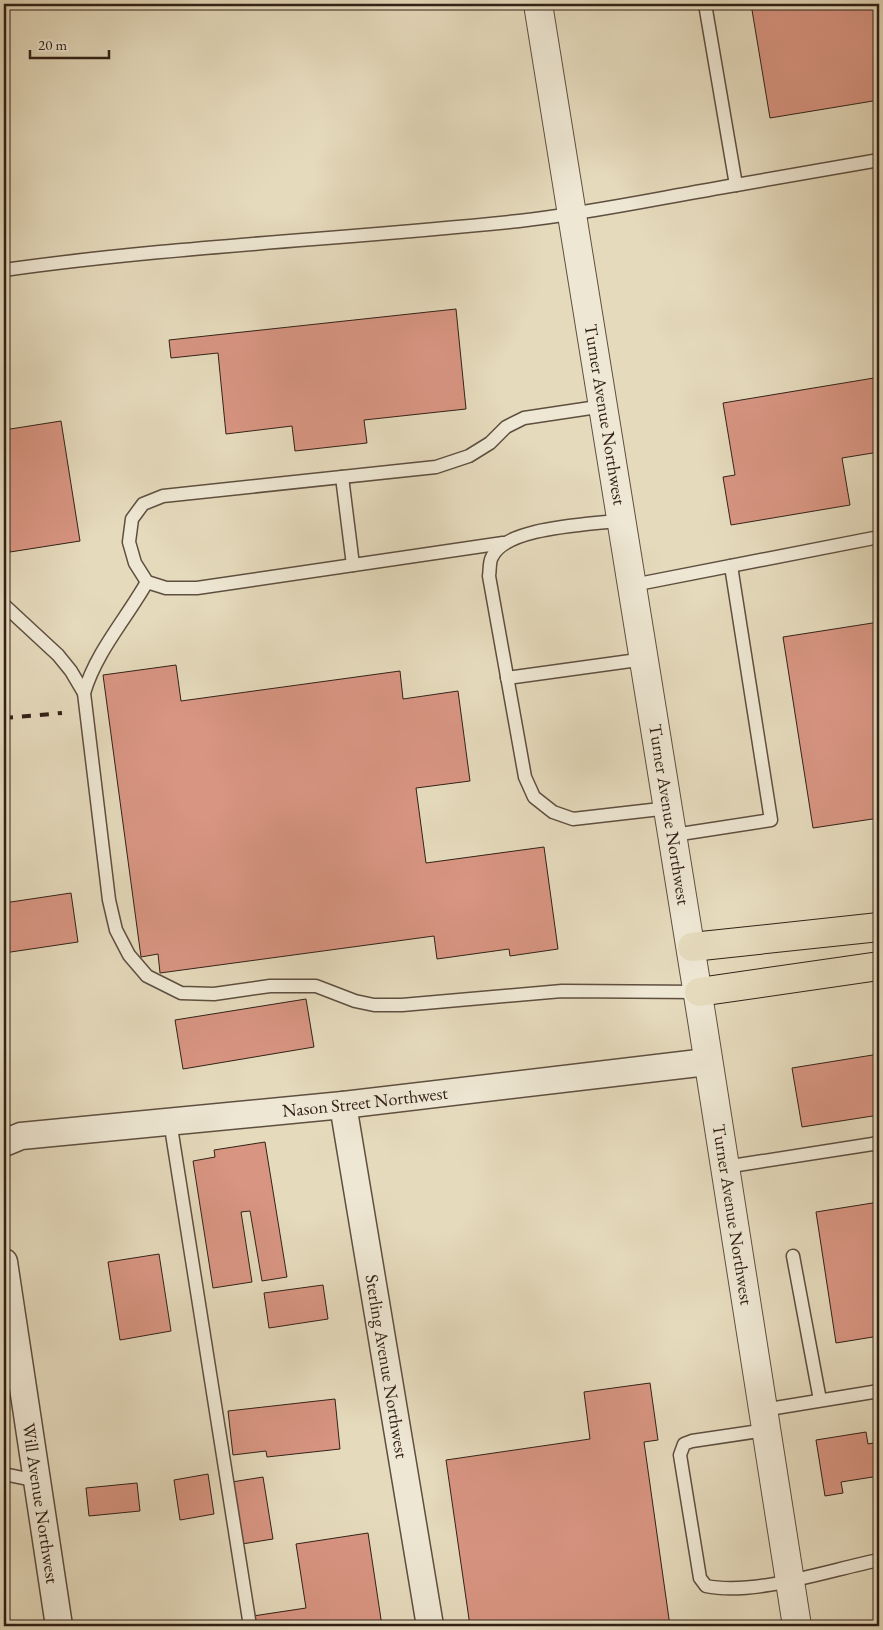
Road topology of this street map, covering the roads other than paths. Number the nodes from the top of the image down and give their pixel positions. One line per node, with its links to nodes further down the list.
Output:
1 (538, 4): 5 (street, Turner Avenue Northwest)
2 (705, 4): 4 (lane)
3 (879, 160): 4 (lane)
4 (736, 184): 5 (lane)
5 (573, 213): 6 (lane); 7 (street, Turner Avenue Northwest)
6 (4, 270)
7 (604, 406): 8 (lane); 9 (street, Turner Avenue Northwest)
8 (342, 477): 12 (lane); 14 (lane)
9 (622, 520): 11 (lane); 15 (street, Turner Avenue Northwest)
10 (879, 537): 13 (lane)
11 (503, 543): 12 (lane); 18 (lane)
12 (353, 565): 14 (lane)
13 (731, 566): 15 (lane); 21 (lane)
14 (147, 582): 19 (lane)
15 (633, 585): 17 (street, Turner Avenue Northwest)
16 (4, 605): 19 (lane)
17 (645, 659): 18 (lane); 20 (street, Turner Avenue Northwest)
18 (507, 678): 20 (lane)
19 (84, 693): 25 (lane)
20 (669, 808): 21 (street, Turner Avenue Northwest)
21 (674, 835): 23 (street, Turner Avenue Northwest)
22 (879, 927): 23 (highway)
23 (692, 948): 25 (street, Turner Avenue Northwest)
24 (879, 966): 25 (highway)
25 (698, 992): 26 (street, Turner Avenue Northwest)
26 (708, 1062): 27 (street, Nason Street Northwest); 31 (street, Turner Avenue Northwest)
27 (344, 1105): 28 (street, Nason Street Northwest); 44 (street, Sterling Avenue Northwest)
28 (170, 1121): 29 (street, Nason Street Northwest); 43 (lane)
29 (12, 1139)
30 (879, 1143): 31 (lane)
31 (725, 1167): 37 (street, Turner Avenue Northwest)
32 (794, 1256): 36 (lane)
33 (4, 1262): 34 (street, Will Avenue Northwest)
34 (7, 1308): 39 (street, Will Avenue Northwest)
35 (879, 1390): 36 (lane)
36 (820, 1400): 37 (lane)
37 (765, 1420): 41 (street, Turner Avenue Northwest); 41 (lane)
38 (4, 1474): 39 (lane)
39 (37, 1481): 42 (street, Will Avenue Northwest)
40 (879, 1560): 41 (lane)
41 (790, 1581): 45 (street, Turner Avenue Northwest)
42 (59, 1626)
43 (250, 1626)
44 (430, 1626)
45 (797, 1626)

